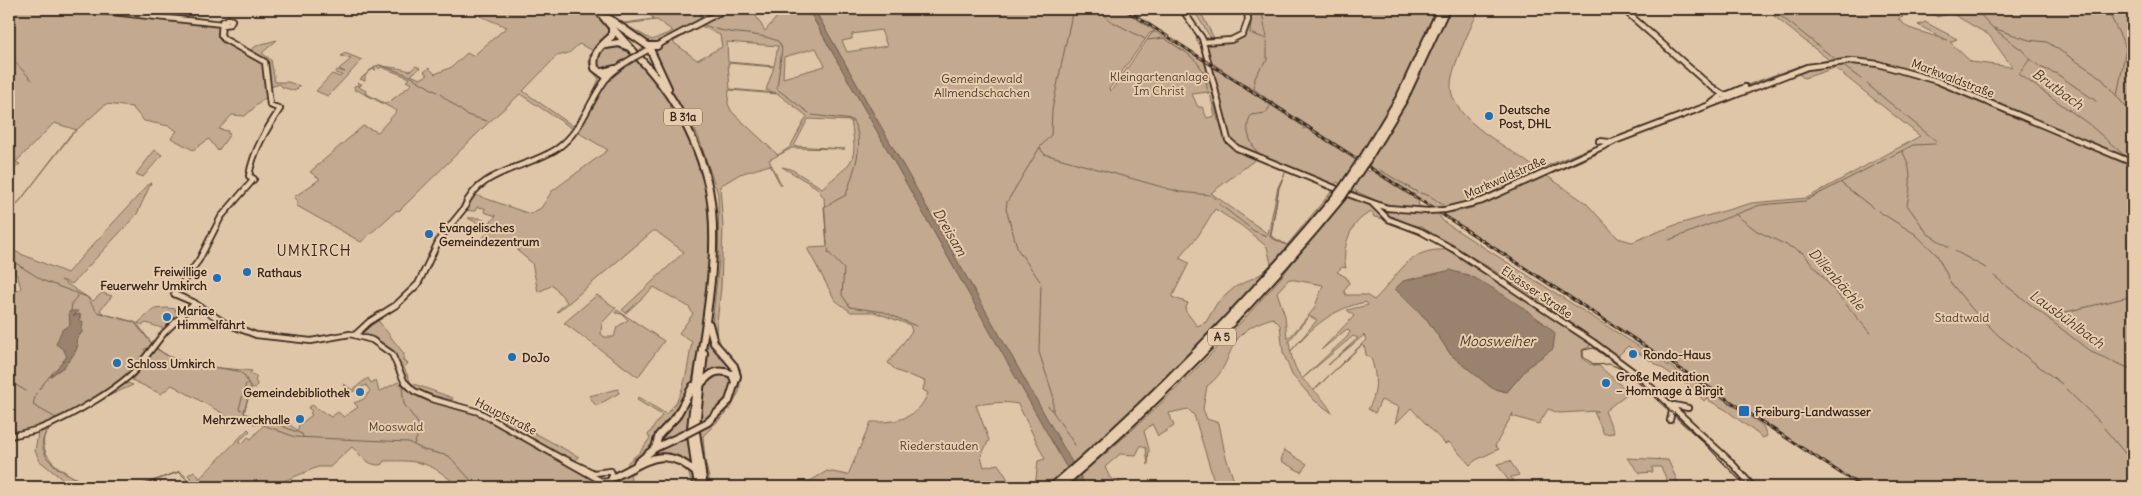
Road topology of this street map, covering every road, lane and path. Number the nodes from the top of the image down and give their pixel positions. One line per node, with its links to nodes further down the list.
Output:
1 (85, 9): 33 (street, Hauptstraße)
2 (726, 9): 14 (street)
3 (1182, 9): 11 (street)
4 (1247, 9): 10 (street)
5 (1441, 9): 27 (highway, A 5)
6 (1446, 9): 27 (highway, A 5)
7 (1623, 9): 19 (street)
8 (608, 18): 9 (highway, B 31a); 14 (highway); 18 (highway, B 31a)
9 (612, 26): 12 (highway); 13 (highway, B 31a)
10 (1216, 42): 11 (street); 11 (street)
11 (1204, 44): 29 (street, Markwaldstraße)
12 (600, 48): 13 (highway); 16 (highway)
13 (632, 48): 37 (highway, B 31a)
14 (650, 49): 15 (street, bridge); 18 (highway)
15 (615, 69): 16 (highway)
16 (604, 74): 35 (street)
17 (1759, 83): 20 (street, Markwaldstraße); 21 (street, Markwaldstraße); 28 (street, Markwaldstraße)
18 (668, 88): 34 (highway, B 31a)
19 (1716, 90): 20 (street); 21 (street); 22 (street)
20 (1732, 92): 21 (street, Markwaldstraße)
21 (1723, 97): 22 (street, Markwaldstraße)
22 (1713, 102): 24 (street, Markwaldstraße)
23 (1599, 141): 24 (street)
24 (1611, 142): 25 (street, Markwaldstraße)
25 (1587, 153): 26 (street); 31 (street, Markwaldstraße, bridge)
26 (1599, 153)
27 (1365, 159): 29 (highway, A 5, bridge)
28 (2133, 163)
29 (1343, 191): 30 (street, Markwaldstraße); 49 (highway, A 5)
30 (1372, 203): 31 (street, Markwaldstraße); 32 (street, Elsässer Straße)
31 (1384, 206): 32 (street)
32 (1383, 213): 38 (street, Elsässer Straße)
33 (195, 303): 35 (street, Hauptstraße); 42 (street)
34 (709, 324): 36 (highway); 37 (highway, B 31a)
35 (355, 336): 44 (street, Hauptstraße)
36 (736, 383): 37 (highway); 41 (highway, bridge)
37 (697, 384): 41 (highway, B 31a); 43 (highway)
38 (1670, 404): 39 (street); 40 (street); 53 (street, Elsässer Straße)
39 (1688, 408)
40 (1670, 420)
41 (691, 431): 43 (highway); 46 (highway, B 31a); 51 (highway, B 31a)
42 (9, 436)
43 (655, 448): 45 (highway)
44 (564, 458): 47 (street, Hauptstraße); 47 (street, Hauptstraße)
45 (635, 466): 46 (highway); 48 (highway)
46 (695, 472): 50 (highway, B 31a)
47 (600, 476): 48 (street, Hauptstraße); 48 (street, Hauptstraße)
48 (613, 476)
49 (1060, 485): 52 (highway, A 5)
50 (698, 487)
51 (704, 487)
52 (1052, 487)
53 (1753, 487)

